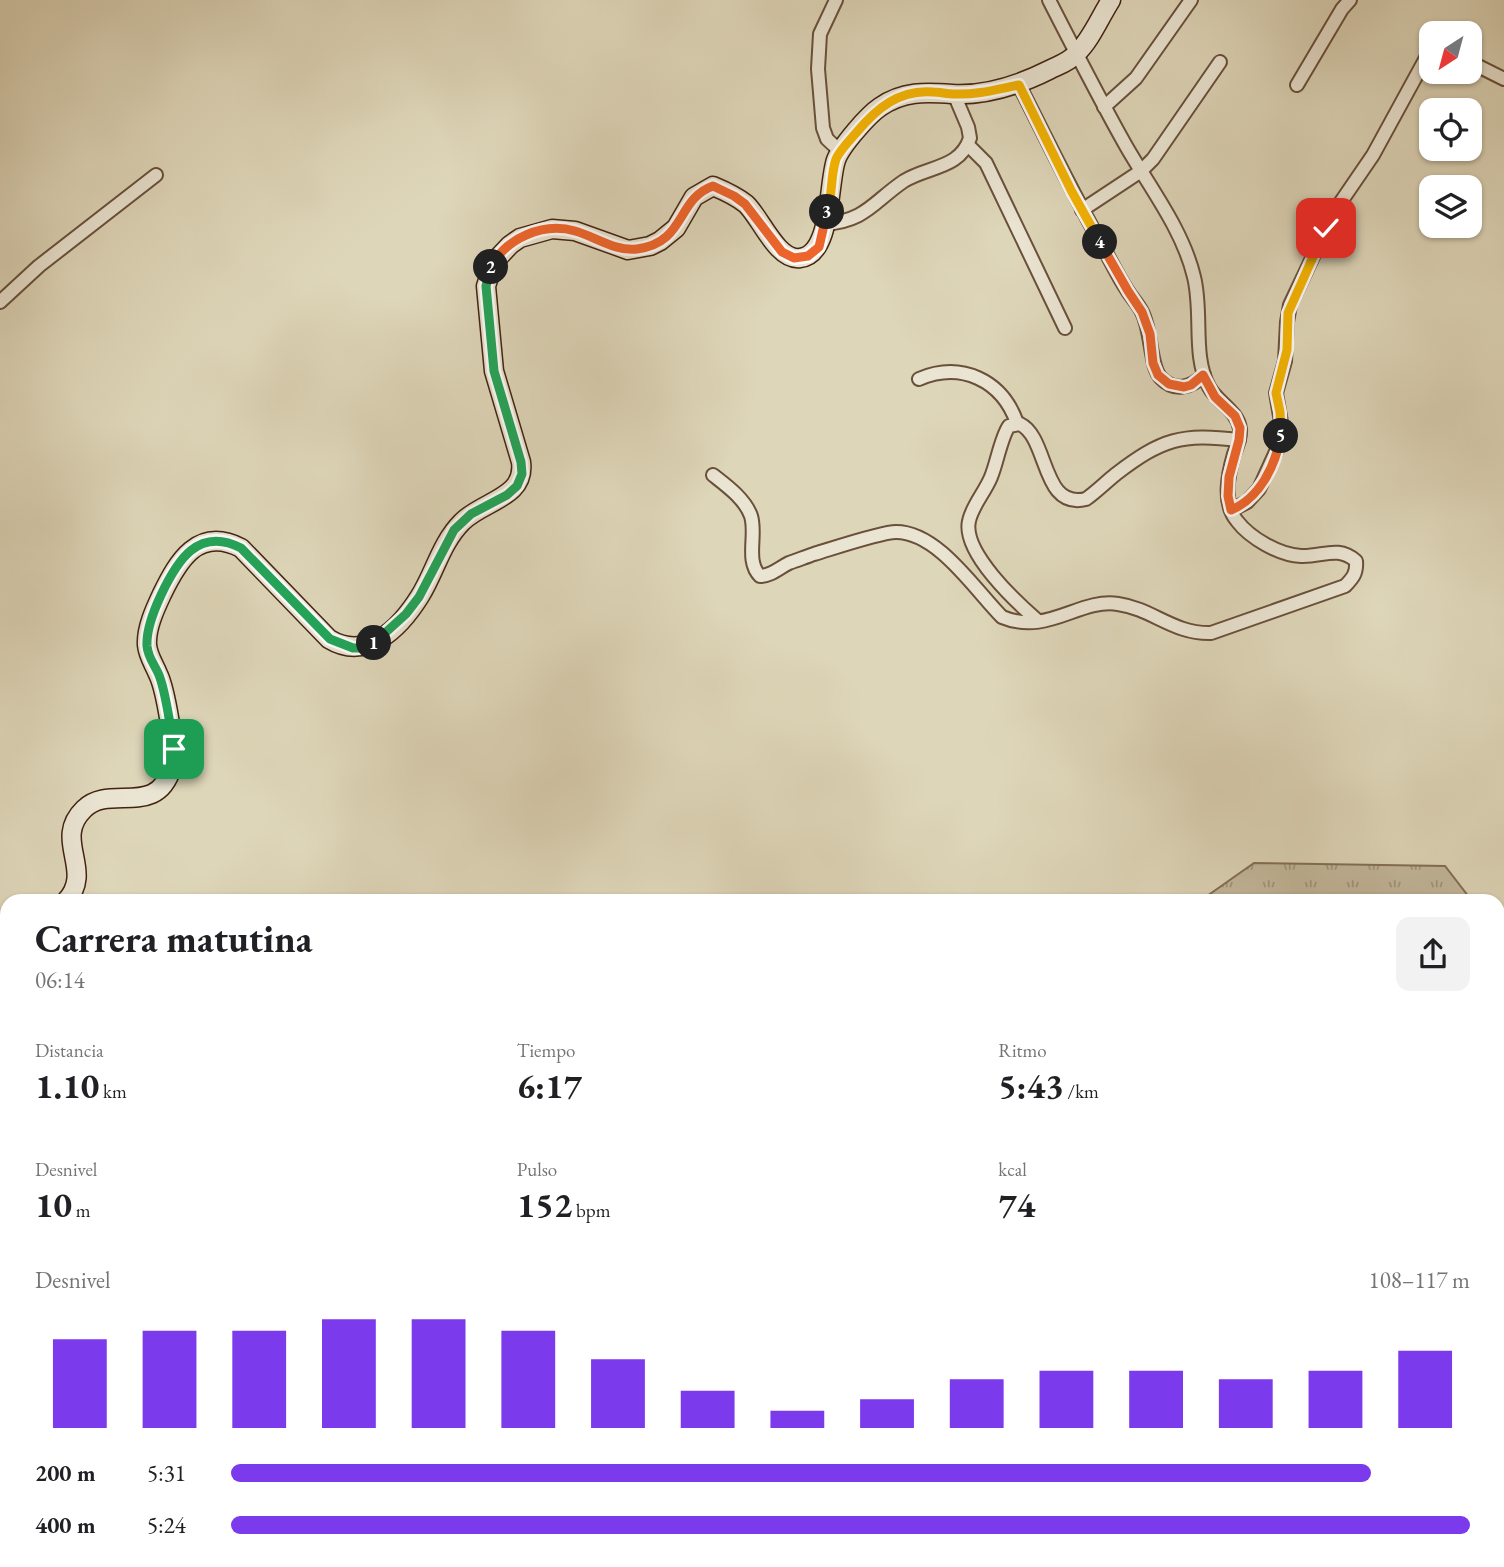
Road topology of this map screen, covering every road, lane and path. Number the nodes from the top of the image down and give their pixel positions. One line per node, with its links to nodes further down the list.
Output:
1 (836, 0): 16 (street)
2 (1049, 0): 6 (street)
3 (1111, 0): 6 (street)
4 (1191, 0): 14 (street)
5 (1350, 0): 12 (street)
6 (1077, 54): 11 (street); 14 (street)
7 (1220, 62): 17 (street)
8 (1482, 68): 10 (street)
9 (1419, 71): 28 (street)
10 (1504, 79)
11 (1019, 85): 13 (street); 19 (street)
12 (1297, 85)
13 (954, 94): 15 (street); 16 (street)
14 (1104, 107): 17 (street)
15 (968, 145): 20 (street); 22 (street)
16 (841, 152): 20 (street)
17 (1141, 172): 19 (street); 23 (street)
18 (156, 175): 21 (street)
19 (1082, 210): 23 (street)
20 (824, 224): 30 (street)
21 (0, 302)
22 (1065, 328)
23 (1203, 375): 26 (street)
24 (919, 379): 25 (street)
25 (1017, 423): 26 (street); 29 (street)
26 (1239, 440): 28 (street)
27 (713, 475): 29 (street)
28 (1231, 510): 29 (street)
29 (1038, 621)
30 (70, 894)

